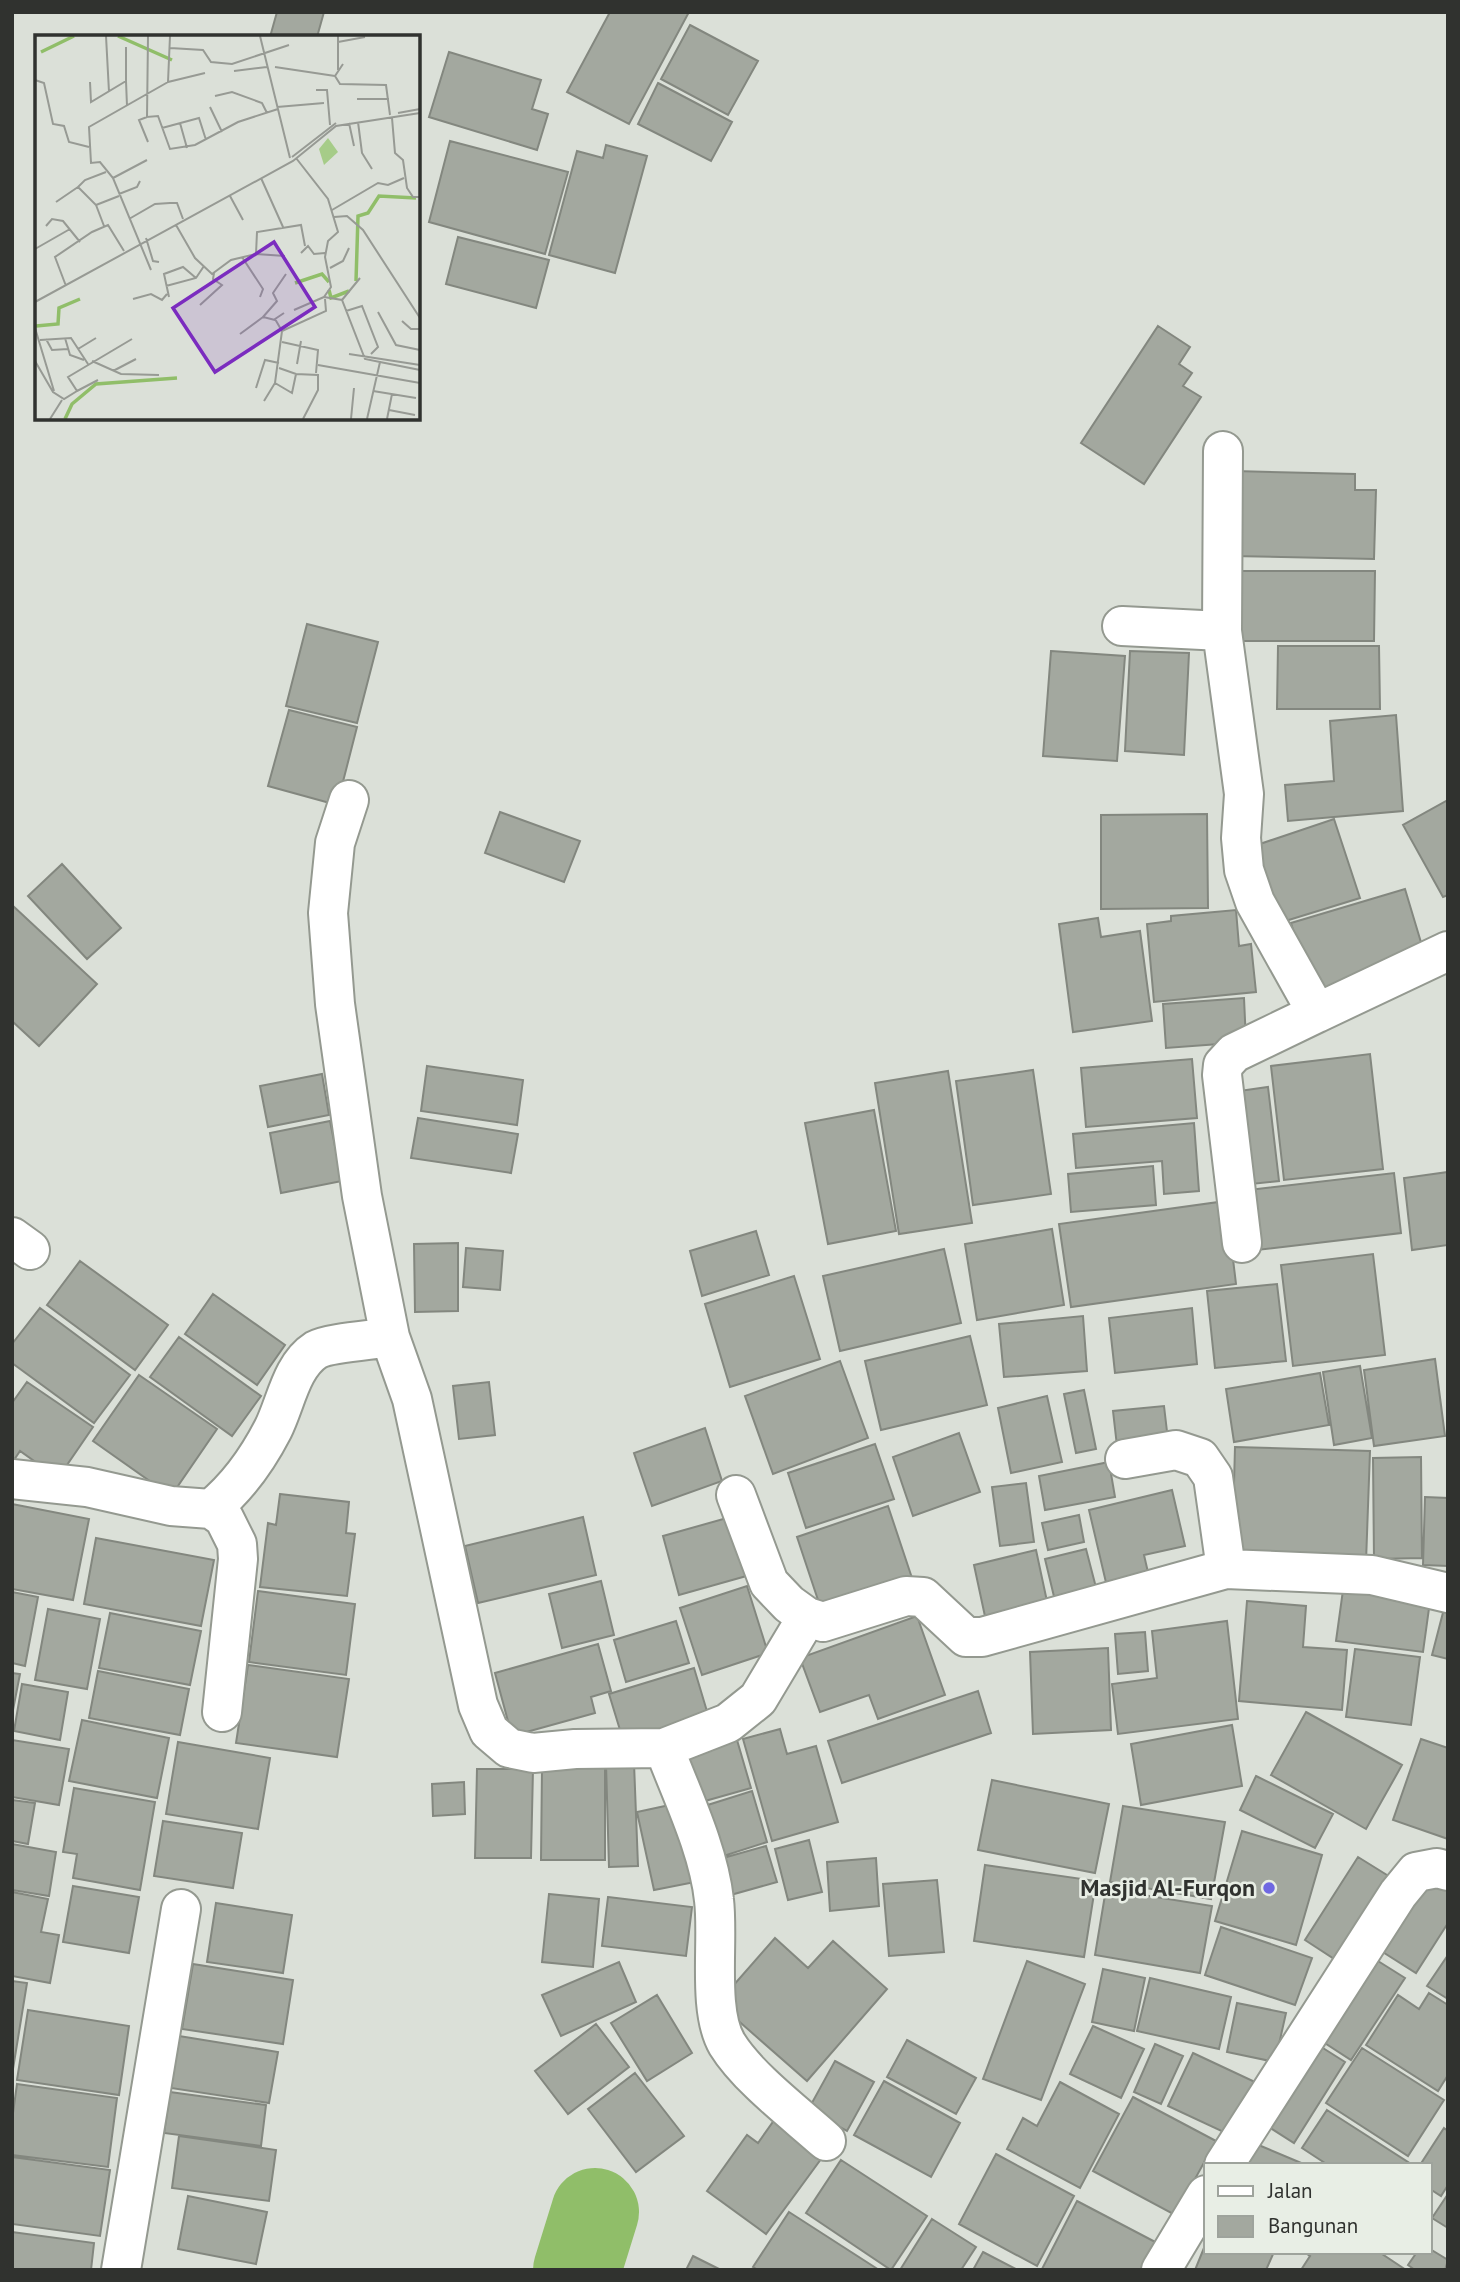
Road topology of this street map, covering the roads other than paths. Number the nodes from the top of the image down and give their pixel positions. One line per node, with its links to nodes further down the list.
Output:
1 (1223, 451): 3 (street)
2 (1122, 626): 3 (street)
3 (1222, 631): 6 (street)
4 (349, 800): 8 (street)
5 (1448, 951): 6 (street)
6 (1317, 1013): 7 (street)
7 (1241, 1243)
8 (390, 1337): 12 (street); 17 (street)
9 (1125, 1459): 13 (street)
10 (12, 1479): 12 (street)
11 (736, 1495): 15 (street)
12 (211, 1509): 16 (street)
13 (1226, 1569): 14 (street); 15 (street)
14 (1448, 1593)
15 (807, 1617): 17 (street)
16 (222, 1712)
17 (664, 1748): 20 (street)
18 (1448, 1871): 21 (street)
19 (181, 1909): 23 (street)
20 (826, 2141)
21 (1225, 2163)
22 (1204, 2198): 24 (street)
23 (121, 2270)
24 (1161, 2270)

